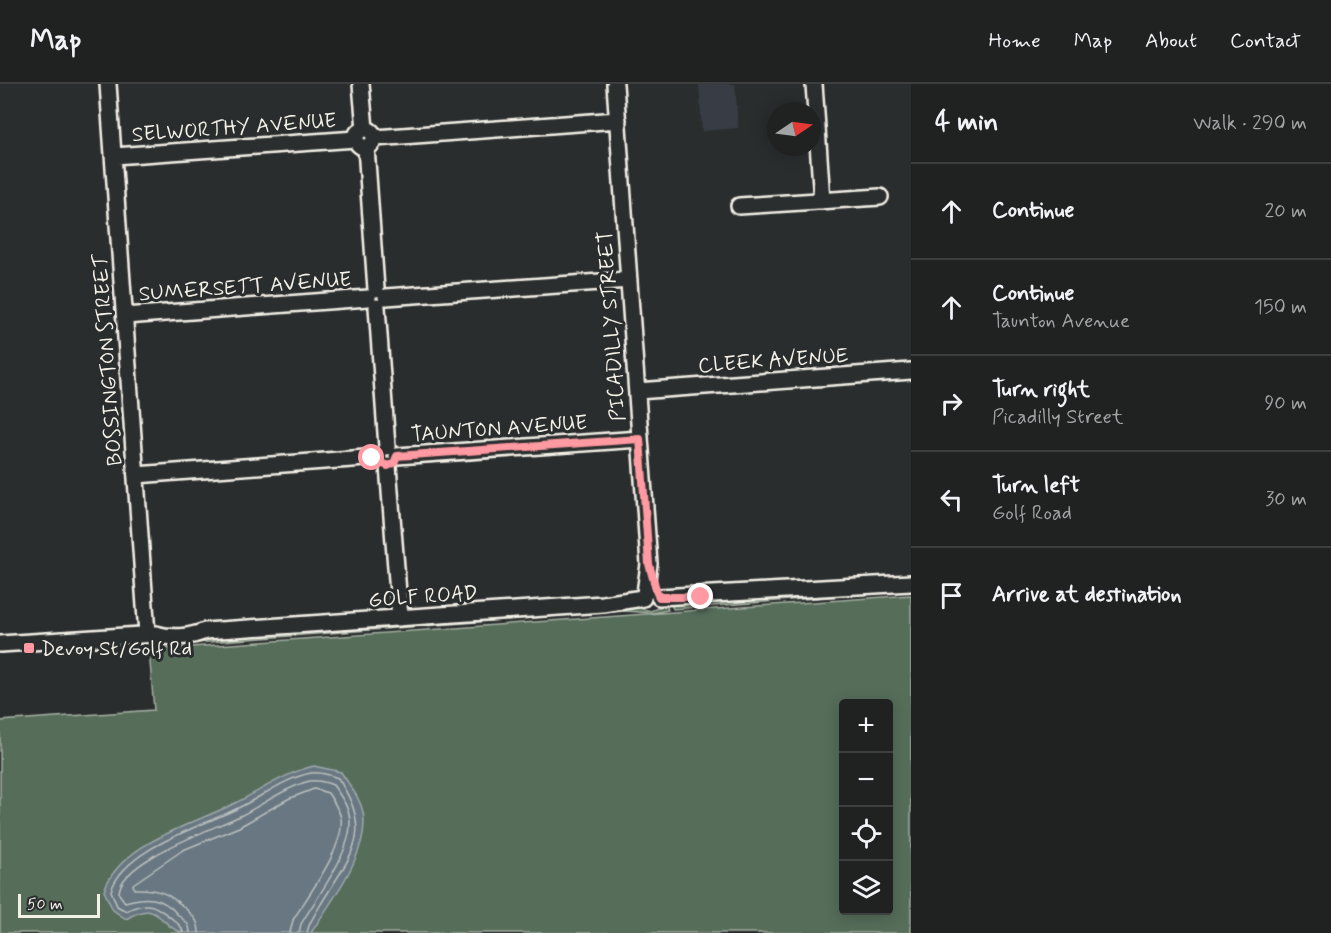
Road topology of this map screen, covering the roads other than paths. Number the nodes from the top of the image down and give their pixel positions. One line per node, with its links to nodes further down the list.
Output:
1 (108, 84): 7 (street, BOSSINGTON STREET)
2 (361, 84): 6 (street)
3 (615, 84): 5 (street, PICADILLY STREET)
4 (814, 84): 9 (street)
5 (618, 120): 6 (street, SELWORTHY AVENUE); 11 (street, PICADILLY STREET)
6 (365, 138): 7 (street, SELWORTHY AVENUE); 12 (street)
7 (114, 156): 13 (street, BOSSINGTON STREET)
8 (880, 196): 9 (street)
9 (822, 201): 10 (street)
10 (739, 206)
11 (629, 280): 12 (street, SUMERSETT AVENUE); 15 (street, PICADILLY STREET)
12 (377, 298): 13 (street, SUMERSETT AVENUE); 17 (street)
13 (125, 315): 18 (street, BOSSINGTON STREET)
14 (911, 371): 15 (street, CLEEK AVENUE)
15 (638, 391): 16 (street, PICADILLY STREET)
16 (640, 439): 17 (street, TAUNTON AVENUE); 20 (street, PICADILLY STREET)
17 (388, 457): 18 (street, TAUNTON AVENUE); 21 (street)
18 (136, 475): 22 (street, BOSSINGTON STREET)
19 (908, 582): 20 (street, GOLF ROAD)
20 (651, 595): 21 (street, GOLF ROAD)
21 (400, 618): 22 (street, GOLF ROAD)
22 (152, 634): 23 (street, GOLF ROAD)
23 (0, 644)

